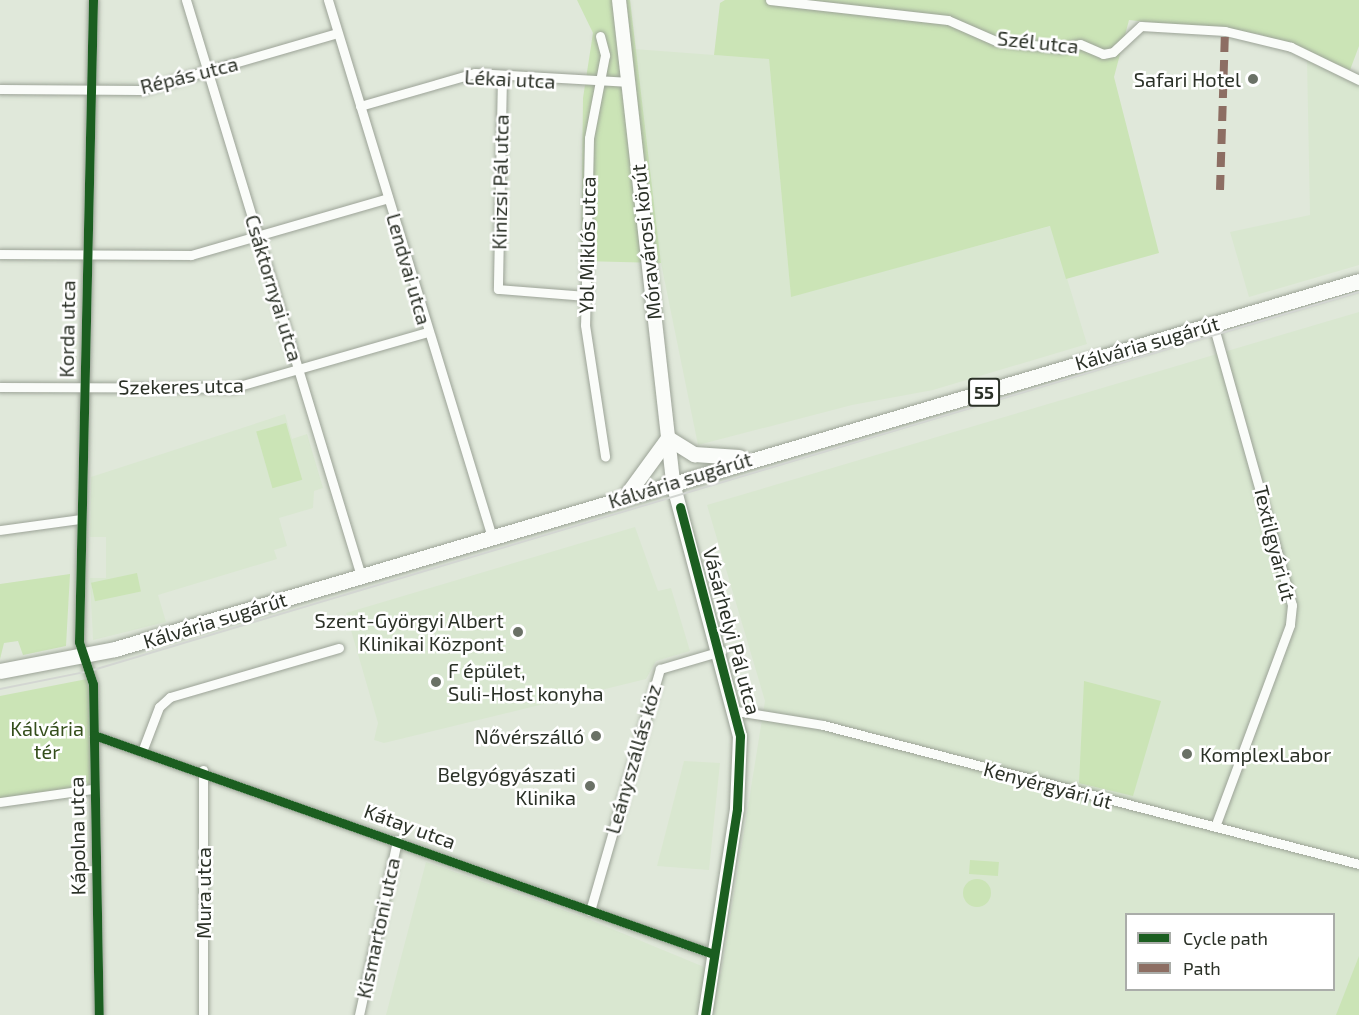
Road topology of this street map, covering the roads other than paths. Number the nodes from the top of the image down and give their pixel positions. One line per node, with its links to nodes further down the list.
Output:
1 (93, 0): 14 (street, Korda utca)
2 (186, 0): 8 (street, Csáktornyai utca)
3 (328, 0): 6 (street, Lendvai utca)
4 (620, 0): 11 (main road, Móravárosi körút)
5 (770, 0): 10 (street, Szél utca)
6 (337, 33): 8 (street, Répás utca); 15 (street, Lendvai utca)
7 (600, 36): 12 (street, Ybl Miklós utca)
8 (208, 73): 14 (street, Répás utca); 17 (street, Csáktornyai utca)
9 (502, 75): 12 (street, Lékai utca); 15 (street, Lékai utca); 21 (street, Kinizsi Pál utca)
10 (1359, 80)
11 (630, 82): 12 (street, Lékai utca); 27 (main road, Móravárosi körút)
12 (598, 84): 21 (street, Ybl Miklós utca)
13 (0, 89): 14 (street, Répás utca)
14 (91, 90): 19 (street, Korda utca)
15 (360, 106): 16 (street, Lendvai utca)
16 (388, 198): 17 (street); 23 (street, Lendvai utca)
17 (258, 237): 19 (street); 24 (street, Csáktornyai utca)
18 (0, 254): 19 (street)
19 (86, 255): 26 (street, Korda utca)
20 (1359, 281): 22 (main road, Kálvária sugárút / 55)
21 (585, 296): 28 (street, Ybl Miklós utca)
22 (1213, 324): 29 (main road, Kálvária sugárút / 55); 46 (street, Textilgyári út)
23 (427, 332): 24 (street, Szekeres utca); 34 (street, Lendvai utca)
24 (299, 370): 26 (street, Szekeres utca); 35 (street, Csáktornyai utca)
25 (0, 387): 26 (street, Szekeres utca)
26 (84, 387): 32 (street, Korda utca)
27 (668, 438): 29 (main road); 30 (main road, Móravárosi körút); 31 (main road)
28 (604, 456)
29 (757, 456): 30 (main road, Kálvária sugárút / 55)
30 (673, 483): 31 (main road, Kálvária sugárút / 55); 37 (main road, Vásárhelyi Pál utca)
31 (624, 498): 34 (main road, Kálvária sugárút / 55)
32 (80, 519): 33 (street); 38 (street, Korda utca)
33 (0, 530)
34 (492, 537): 35 (main road, Kálvária sugárút / 55)
35 (361, 576): 38 (main road, Kálvária sugárút / 55)
36 (339, 648): 42 (street)
37 (721, 651): 40 (main road, Vásárhelyi Pál utca); 49 (street, Leányszállás köz)
38 (85, 658): 39 (main road, Kálvária sugárút / 55); 41 (street, Kápolna utca)
39 (0, 671)
40 (736, 711): 46 (street, Kenyérgyári út); 50 (main road, Vásárhelyi Pál utca)
41 (94, 735): 42 (street, Kátay utca); 44 (street, Kápolna utca)
42 (143, 749): 43 (street, Kátay utca)
43 (202, 770): 47 (street, Kátay utca); 52 (street, Mura utca)
44 (93, 789): 45 (street); 51 (street, Kápolna utca)
45 (0, 802)
46 (1215, 827): 48 (street, Kenyérgyári út)
47 (397, 840): 49 (street, Kátay utca); 53 (street, Kismartoni utca)
48 (1359, 864)
49 (590, 910): 50 (street, Kátay utca)
50 (713, 954): 54 (main road, Vásárhelyi Pál utca)
51 (99, 1015)
52 (203, 1015)
53 (359, 1015)
54 (705, 1015)

